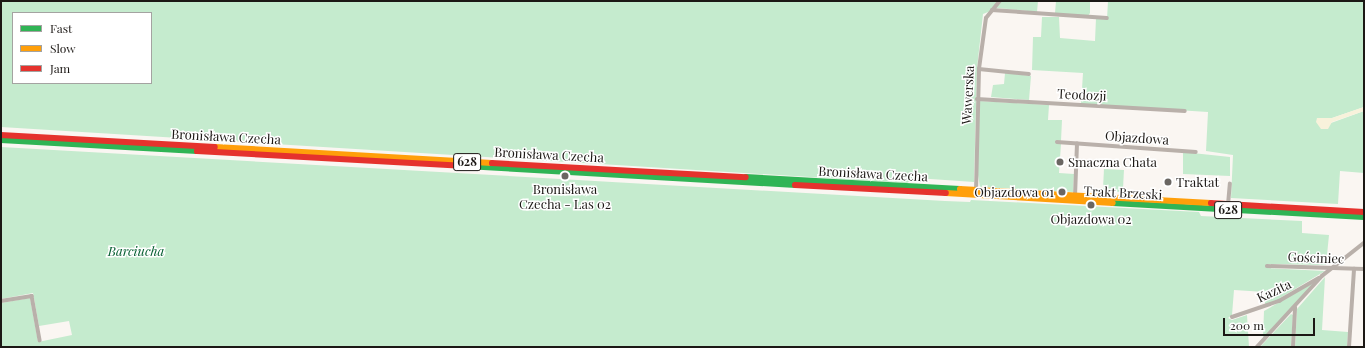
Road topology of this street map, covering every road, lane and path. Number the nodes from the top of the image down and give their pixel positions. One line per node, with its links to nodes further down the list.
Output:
1 (1000, 1): 2 (street)
2 (990, 10): 3 (street); 4 (street, Wawerska)
3 (1107, 18)
4 (979, 69): 5 (street); 6 (street, Wawerska)
5 (1029, 74)
6 (977, 99): 7 (street, Teodozji); 14 (street, Wawerska)
7 (1185, 111)
8 (1, 135): 14 (main road, Bronisława Czecha / 628)
9 (1, 140): 14 (main road, Bronisława Czecha / 628)
10 (1057, 142): 11 (street, Objazdowa)
11 (1077, 144): 12 (street, Objazdowa); 15 (street)
12 (1196, 152)
13 (1230, 184): 16 (street)
14 (976, 193): 15 (main road, Trakt Brzeski / 628)
15 (1075, 199): 16 (main road, Trakt Brzeski / 628); 18 (main road, Trakt Brzeski / 628)
16 (1228, 205): 17 (main road, Trakt Brzeski / 628)
17 (1364, 212)
18 (1364, 217)
19 (1364, 244): 21 (street)
20 (1267, 266): 21 (street, Gościniec)
21 (1330, 269): 22 (street, Gościniec); 24 (street)
22 (1354, 269): 23 (street, Gościniec); 31 (street)
23 (1364, 269)
24 (1322, 276): 26 (street); 27 (street, Kazita)
25 (1, 301): 28 (street)
26 (1295, 308): 29 (street); 30 (street)
27 (1232, 317)
28 (40, 340)
29 (1257, 347)
30 (1293, 347)
31 (1349, 347)

